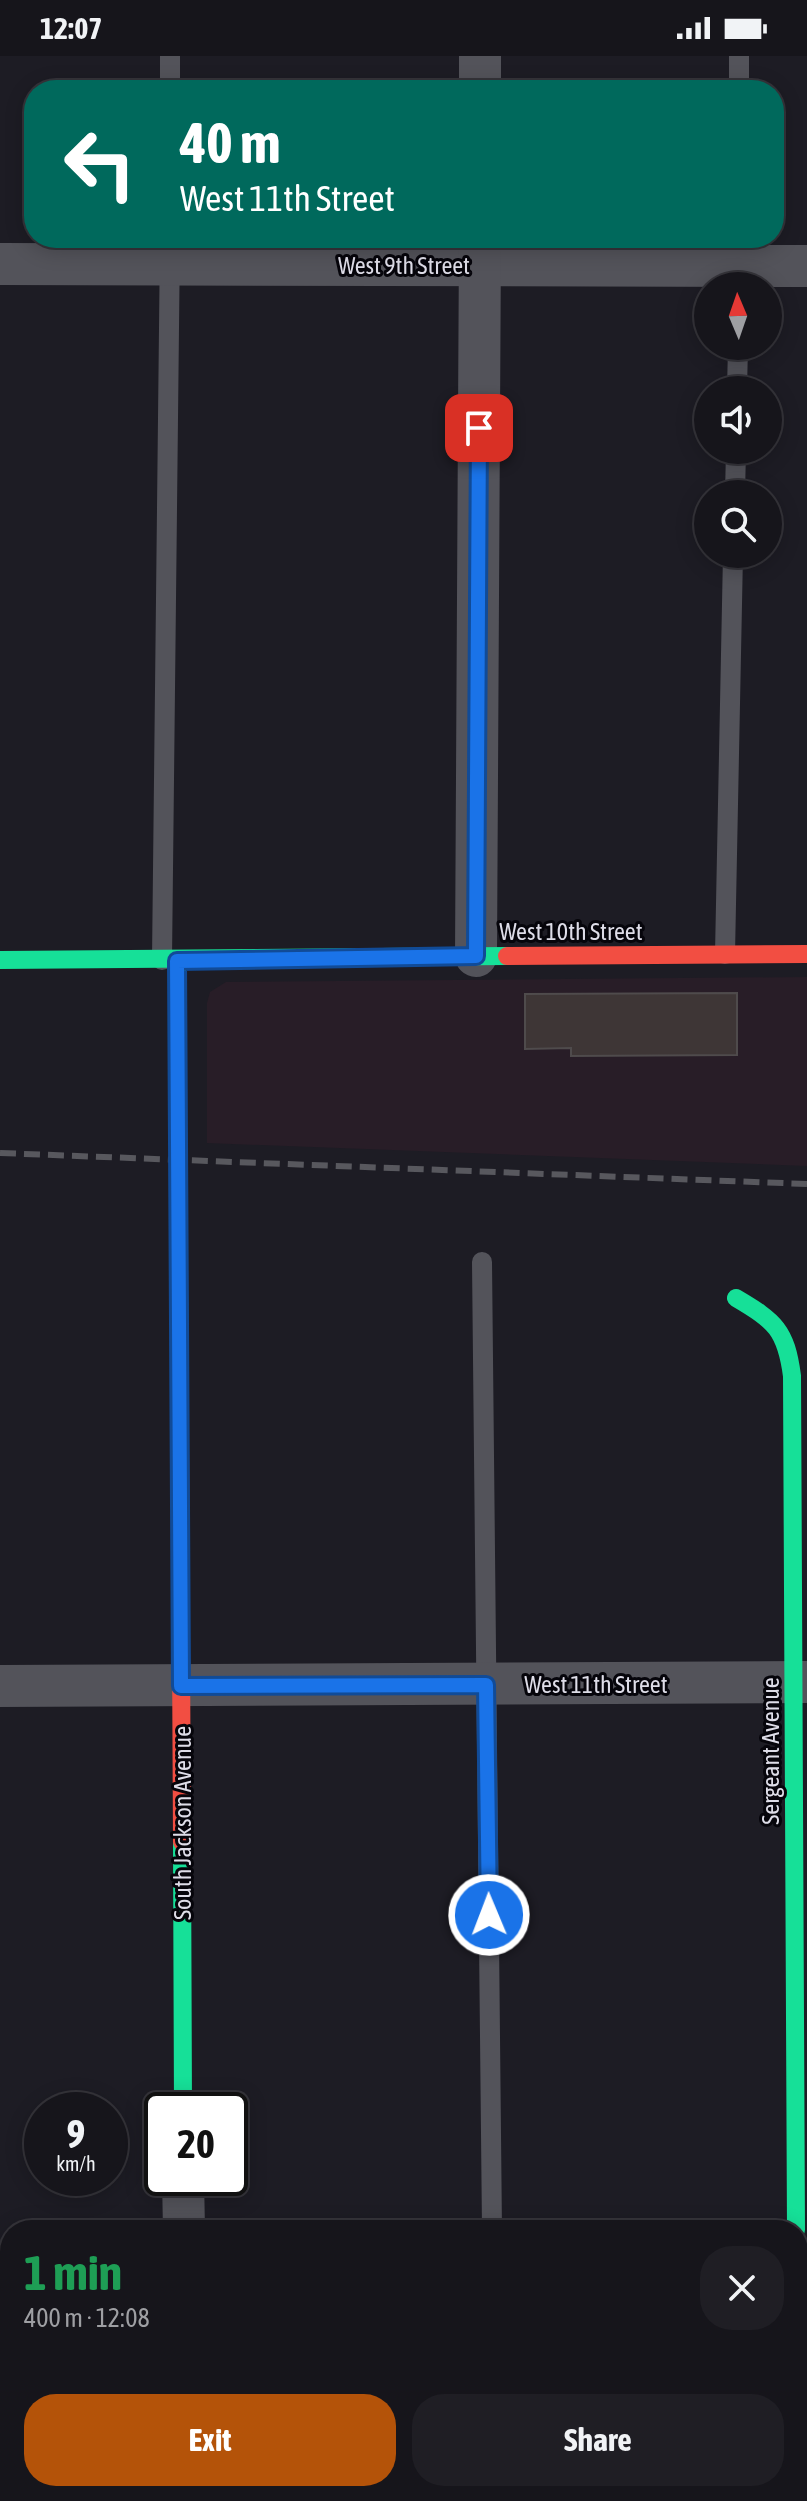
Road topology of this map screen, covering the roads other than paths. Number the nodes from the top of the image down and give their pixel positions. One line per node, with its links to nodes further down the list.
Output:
1 (170, 56): 4 (lane)
2 (480, 56): 5 (street)
3 (739, 56): 6 (lane)
4 (170, 80)
5 (480, 80)
6 (739, 80)
7 (170, 251): 8 (street, West 9th Street); 10 (street, West 9th Street); 17 (lane)
8 (480, 252): 9 (street, West 9th Street); 15 (street)
9 (739, 263): 11 (street, West 9th Street)
10 (0, 264)
11 (807, 266)
12 (733, 568): 13 (lane)
13 (725, 954): 14 (street, West 10th Street); 15 (street, West 10th Street)
14 (807, 954)
15 (476, 956): 17 (street, West 10th Street)
16 (0, 960): 17 (street, West 10th Street)
17 (169, 960): 23 (street, South Jackson Avenue)
18 (482, 1262): 21 (lane)
19 (736, 1298): 20 (street, Sergeant Avenue)
20 (801, 1682): 21 (street, West 11th Street); 28 (street, Sergeant Avenue)
21 (486, 1685): 23 (street, West 11th Street); 27 (lane)
22 (0, 1686): 23 (street, West 11th Street)
23 (181, 1686): 24 (street, South Jackson Avenue)
24 (183, 2092)
25 (183, 2196): 26 (street)
26 (184, 2220)
27 (492, 2220)
28 (796, 2220)

